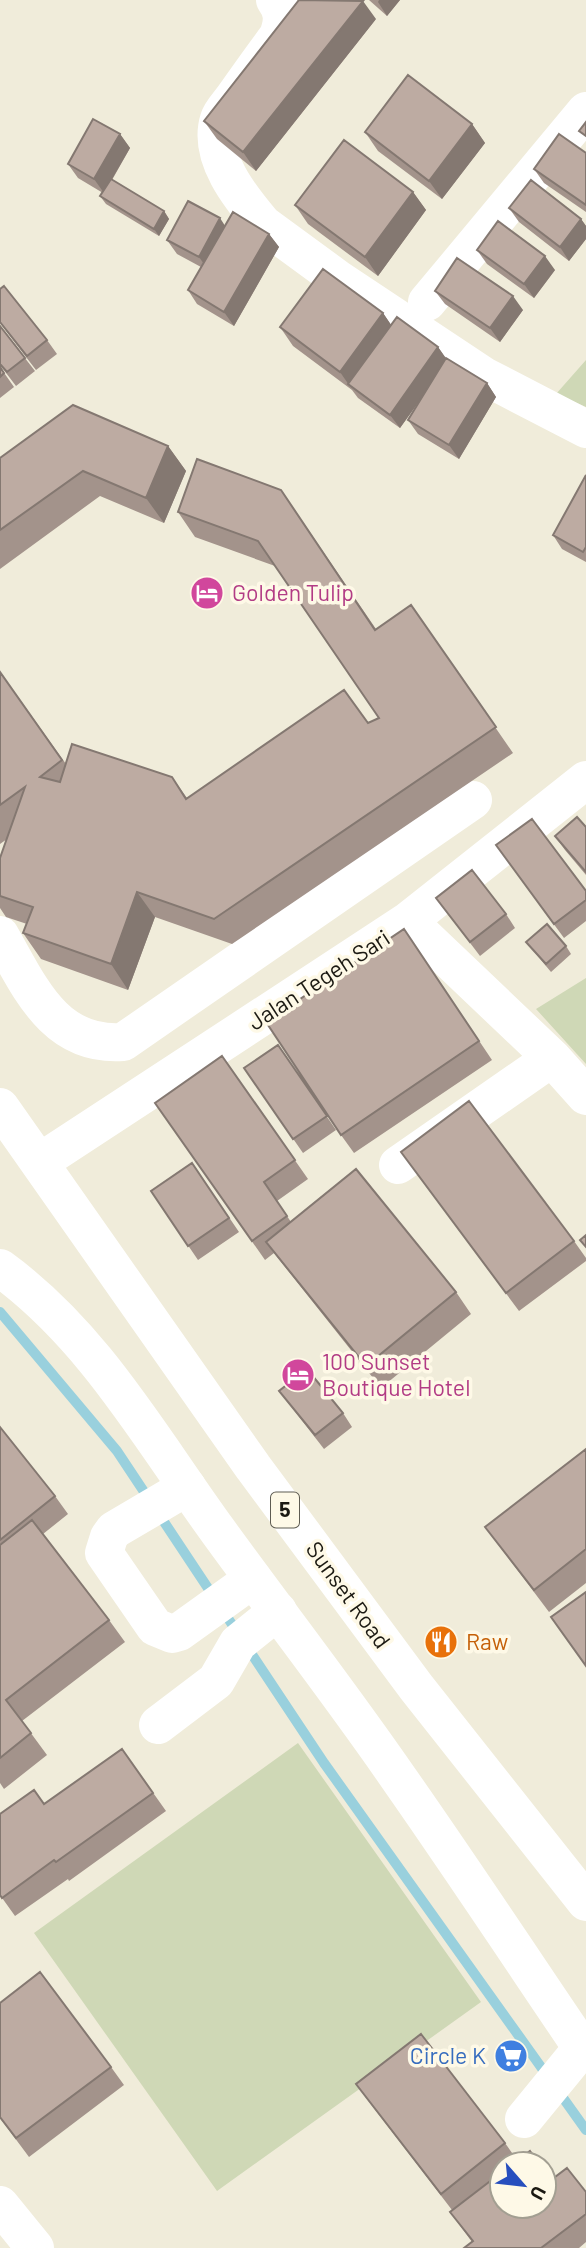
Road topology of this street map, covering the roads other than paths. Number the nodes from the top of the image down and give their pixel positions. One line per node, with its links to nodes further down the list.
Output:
1 (275, 0): 4 (main road)
2 (586, 111): 3 (main road)
3 (427, 302)
4 (586, 429)
5 (586, 780): 7 (main road, Jalan Tegeh Sari)
6 (473, 800): 8 (main road)
7 (408, 922): 9 (main road); 12 (main road, Jalan Tegeh Sari)
8 (0, 934)
9 (552, 1058): 10 (main road); 13 (main road)
10 (586, 1096)
11 (0, 1107): 12 (main road, Sunset Road / 5)
12 (40, 1163): 19 (main road, Sunset Road / 5)
13 (398, 1165)
14 (0, 1268): 15 (main road)
15 (187, 1487): 16 (main road); 16 (main road)
16 (253, 1579): 17 (main road)
17 (278, 1611): 18 (main road); 20 (main road)
18 (158, 1725)
19 (586, 1902)
20 (584, 2051): 21 (main road)
21 (524, 2119)
22 (0, 2205): 23 (main road)
23 (35, 2248)

